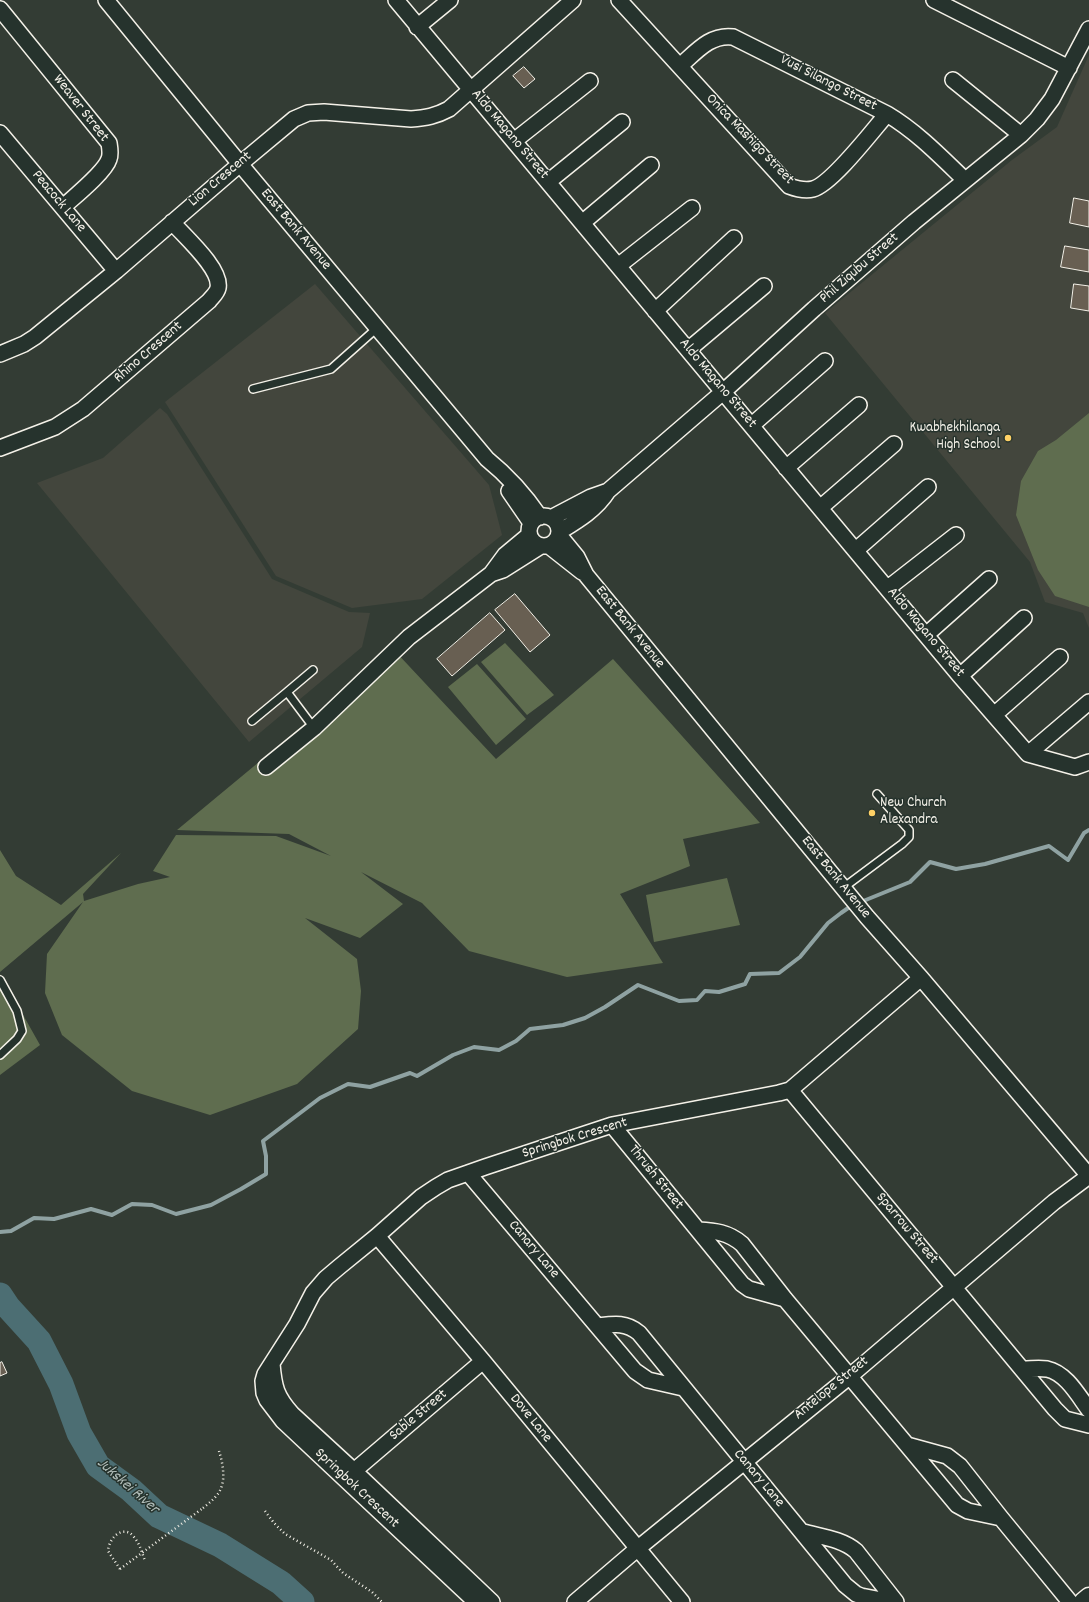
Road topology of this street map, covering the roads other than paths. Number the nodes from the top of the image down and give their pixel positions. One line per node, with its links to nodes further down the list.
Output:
1 (106, 0): 20 (street, East Bank Avenue)
2 (396, 0): 8 (street, Aldo Magano Street)
3 (450, 0): 8 (street)
4 (573, 0): 14 (street, Lion Crescent)
5 (619, 0): 10 (street, Onica Mashigo Street)
6 (934, 0): 11 (street)
7 (0, 9): 24 (street, Weaver Street)
8 (417, 27): 14 (street, Aldo Magano Street)
9 (1089, 29): 11 (street, Phil Ziqubu Street)
10 (680, 66): 15 (street, Vusi Silango Street); 15 (street, Onica Mashigo Street)
11 (1069, 68): 18 (street, Phil Ziqubu Street)
12 (953, 80): 18 (street)
13 (590, 81): 19 (street)
14 (471, 90): 19 (street, Aldo Magano Street); 20 (street, Lion Crescent)
15 (888, 114): 22 (street, Vusi Silango Street)
16 (622, 122): 23 (street)
17 (0, 133): 24 (street, Peacock Lane)
18 (1021, 135): 22 (street, Phil Ziqubu Street)
19 (514, 141): 23 (street, Aldo Magano Street)
20 (240, 164): 26 (street, Lion Crescent); 33 (street, East Bank Avenue)
21 (651, 165): 27 (street)
22 (965, 180): 38 (street, Phil Ziqubu Street)
23 (548, 182): 27 (street, Aldo Magano Street)
24 (63, 207): 30 (street, Peacock Lane)
25 (692, 208): 29 (street)
26 (172, 222): 30 (street, Lion Crescent); 42 (street, Rhino Crescent)
27 (582, 223): 29 (street, Aldo Magano Street)
28 (734, 238): 32 (street)
29 (618, 266): 32 (street, Aldo Magano Street)
30 (116, 271): 35 (street, Lion Crescent)
31 (764, 286): 34 (street)
32 (655, 311): 34 (street, Aldo Magano Street)
33 (377, 328): 37 (lane); 47 (street, East Bank Avenue)
34 (688, 350): 38 (street, Aldo Magano Street)
35 (0, 354)
36 (825, 361): 40 (street)
37 (253, 389)
38 (723, 392): 40 (street, Aldo Magano Street); 45 (street, Phil Ziqubu Street)
39 (859, 405): 43 (street)
40 (752, 425): 43 (street, Aldo Magano Street)
41 (894, 444): 46 (street)
42 (0, 448)
43 (786, 468): 46 (street, Aldo Magano Street)
44 (928, 487): 50 (street)
45 (608, 491): 47 (street, Phil Ziqubu Street); 49 (street, Phil Ziqubu Street)
46 (820, 508): 50 (street, Aldo Magano Street)
47 (538, 523): 49 (street); 49 (street); 51 (street, Phil Ziqubu Street)
48 (956, 535): 53 (street)
49 (552, 540): 51 (street, Phil Ziqubu Street); 68 (street, East Bank Avenue)
50 (856, 550): 53 (street, Aldo Magano Street)
51 (491, 574): 63 (street)
52 (988, 579): 55 (street)
53 (888, 588): 55 (street, Aldo Magano Street)
54 (1024, 618): 58 (street)
55 (926, 635): 58 (street, Aldo Magano Street)
56 (1060, 657): 61 (street)
57 (313, 670): 59 (lane)
58 (960, 676): 61 (street, Aldo Magano Street)
59 (287, 692): 62 (lane); 63 (lane)
60 (1089, 702): 64 (street)
61 (994, 715): 64 (street, Aldo Magano Street)
62 (252, 721)
63 (314, 728): 66 (street)
64 (1028, 754): 65 (street, Aldo Magano Street)
65 (1089, 762)
66 (266, 767)
67 (877, 794): 68 (lane)
68 (846, 891): 69 (street, East Bank Avenue)
69 (921, 978): 72 (street, Springbok Crescent); 75 (street, East Bank Avenue)
70 (0, 980): 71 (lane)
71 (0, 1055)
72 (790, 1090): 73 (street, Springbok Crescent); 78 (street, Sparrow Street)
73 (612, 1126): 74 (street, Springbok Crescent); 76 (street, Thrush Street)
74 (468, 1174): 77 (street, Springbok Crescent); 80 (street, Canary Lane)
75 (1089, 1176): 78 (street, Antelope Street)
76 (698, 1230): 79 (street, Thrush Street); 79 (street)
77 (377, 1236): 81 (street, Dove Lane); 82 (street, Springbok Crescent)
78 (954, 1287): 83 (street, Sparrow Street); 84 (street, Antelope Street)
79 (785, 1299): 84 (street)
80 (598, 1326): 85 (street, Canary Lane); 85 (street, Canary Lane)
81 (483, 1361): 90 (street, Sable Street); 93 (street, Dove Lane)
82 (272, 1364): 90 (street, Springbok Crescent); 95 (street, Springbok Crescent)
83 (1022, 1369): 86 (street); 87 (street, Sparrow Street)
84 (850, 1376): 88 (street); 89 (street, Antelope Street)
85 (683, 1388): 89 (street, Canary Lane)
86 (1089, 1410)
87 (1089, 1425)
88 (906, 1445): 91 (street); 91 (street)
89 (743, 1462): 92 (street, Canary Lane); 93 (street, Antelope Street)
90 (354, 1471): 96 (street, Springbok Crescent)
91 (1001, 1518): 101 (street)
92 (803, 1532): 99 (street, Canary Lane); 100 (street)
93 (637, 1549): 97 (street, Antelope Street); 98 (street, Dove Lane)
94 (1089, 1597): 102 (street)
95 (476, 1602)
96 (492, 1602)
97 (575, 1602)
98 (682, 1602)
99 (892, 1602)
100 (896, 1602)
101 (1070, 1602)
102 (1083, 1602)

